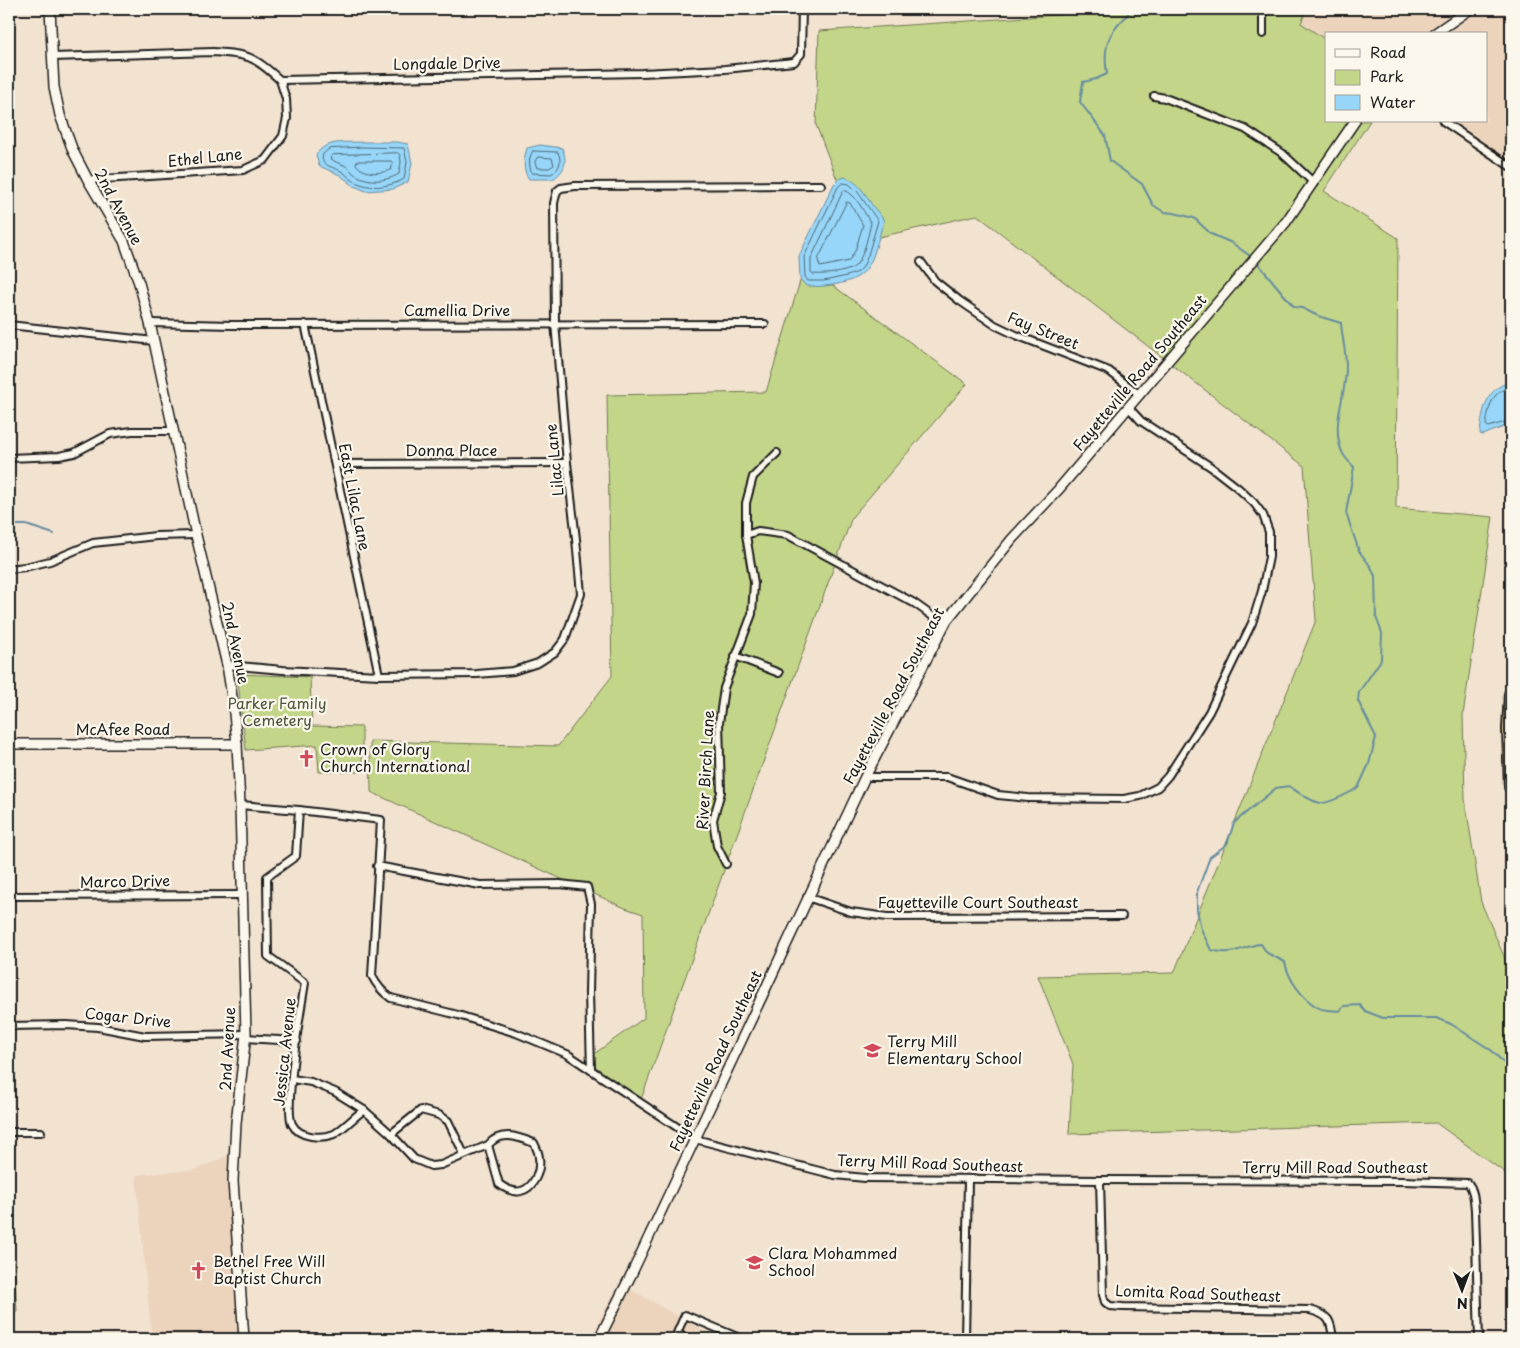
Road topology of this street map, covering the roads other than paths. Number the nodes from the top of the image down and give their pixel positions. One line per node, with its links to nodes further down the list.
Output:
1 (50, 9): 7 (street, 2nd Avenue)
2 (802, 9): 8 (street, Longdale Drive)
3 (1263, 9): 6 (street)
4 (1470, 9): 5 (street)
5 (1437, 32)
6 (1263, 34)
7 (52, 57): 8 (street); 13 (street, 2nd Avenue)
8 (280, 80): 13 (street, Ethel Lane)
9 (1154, 96): 14 (street)
10 (1354, 122): 14 (street, Fayetteville Road Southeast)
11 (1444, 122): 12 (street)
12 (1511, 167)
13 (88, 180): 17 (street, 2nd Avenue)
14 (1314, 183): 23 (street, Fayetteville Road Southeast)
15 (821, 185): 18 (street, Lilac Lane)
16 (921, 262): 23 (street, Fay Street)
17 (150, 322): 19 (street, Camellia Drive); 22 (street, 2nd Avenue)
18 (556, 323): 19 (street, Camellia Drive); 20 (street, Camellia Drive); 28 (street, Lilac Lane)
19 (305, 324): 29 (street, East Lilac Lane)
20 (765, 324)
21 (9, 326): 22 (street)
22 (154, 341): 25 (street, 2nd Avenue)
23 (1140, 395): 24 (street, Fayetteville Road Southeast)
24 (1128, 408): 33 (street, Fayetteville Road Southeast); 41 (street)
25 (173, 431): 27 (street); 31 (street, 2nd Avenue)
26 (777, 453): 30 (street, River Birch Lane)
27 (9, 458)
28 (567, 463): 29 (street, Donna Place); 37 (street, Lilac Lane)
29 (335, 464): 37 (street, East Lilac Lane)
30 (746, 535): 33 (street); 34 (street, River Birch Lane)
31 (196, 536): 32 (street); 35 (street, 2nd Avenue)
32 (9, 569)
33 (945, 625): 41 (street, Fayetteville Road Southeast)
34 (735, 656): 36 (street); 45 (street, River Birch Lane)
35 (227, 665): 37 (street, Lilac Lane); 40 (street, 2nd Avenue)
36 (778, 673)
37 (379, 675)
38 (1511, 694): 42 (highway)
39 (9, 744): 40 (street, McAfee Road)
40 (238, 744): 43 (street, 2nd Avenue)
41 (865, 777): 49 (street, Fayetteville Road Southeast)
42 (1511, 787)
43 (240, 805): 44 (street, Terry Mill Road Southeast); 47 (street, 2nd Avenue)
44 (299, 810): 46 (street, Terry Mill Road Southeast); 53 (street, Jessica Avenue)
45 (726, 864)
46 (377, 866): 54 (street, Terry Mill Road Southeast); 54 (street)
47 (242, 895): 48 (street, Marco Drive); 52 (street, 2nd Avenue)
48 (9, 896)
49 (807, 898): 50 (street, Fayetteville Court Southeast); 60 (street, Fayetteville Road Southeast)
50 (1122, 916)
51 (9, 1026): 52 (street, Cogar Drive)
52 (245, 1036): 53 (street, Cogar Drive); 65 (street, 2nd Avenue)
53 (297, 1041): 55 (street, Jessica Avenue)
54 (591, 1070): 60 (street, Terry Mill Road Southeast)
55 (292, 1078): 56 (street); 56 (street, Jessica Avenue)
56 (364, 1110): 59 (street)
57 (9, 1132): 58 (street)
58 (41, 1132)
59 (391, 1134): 62 (street); 62 (street)
60 (695, 1139): 63 (street, Terry Mill Road Southeast); 66 (street, Fayetteville Road Southeast)
61 (488, 1146): 61 (street); 62 (street)
62 (464, 1154)
63 (968, 1180): 64 (street, Terry Mill Road Southeast); 69 (street)
64 (1100, 1180): 70 (street, Lomita Road Southeast); 71 (street, Terry Mill Road Southeast)
65 (244, 1339)
66 (599, 1339)
67 (688, 1339): 68 (street)
68 (742, 1339)
69 (965, 1339)
70 (1332, 1339)
71 (1479, 1339)

